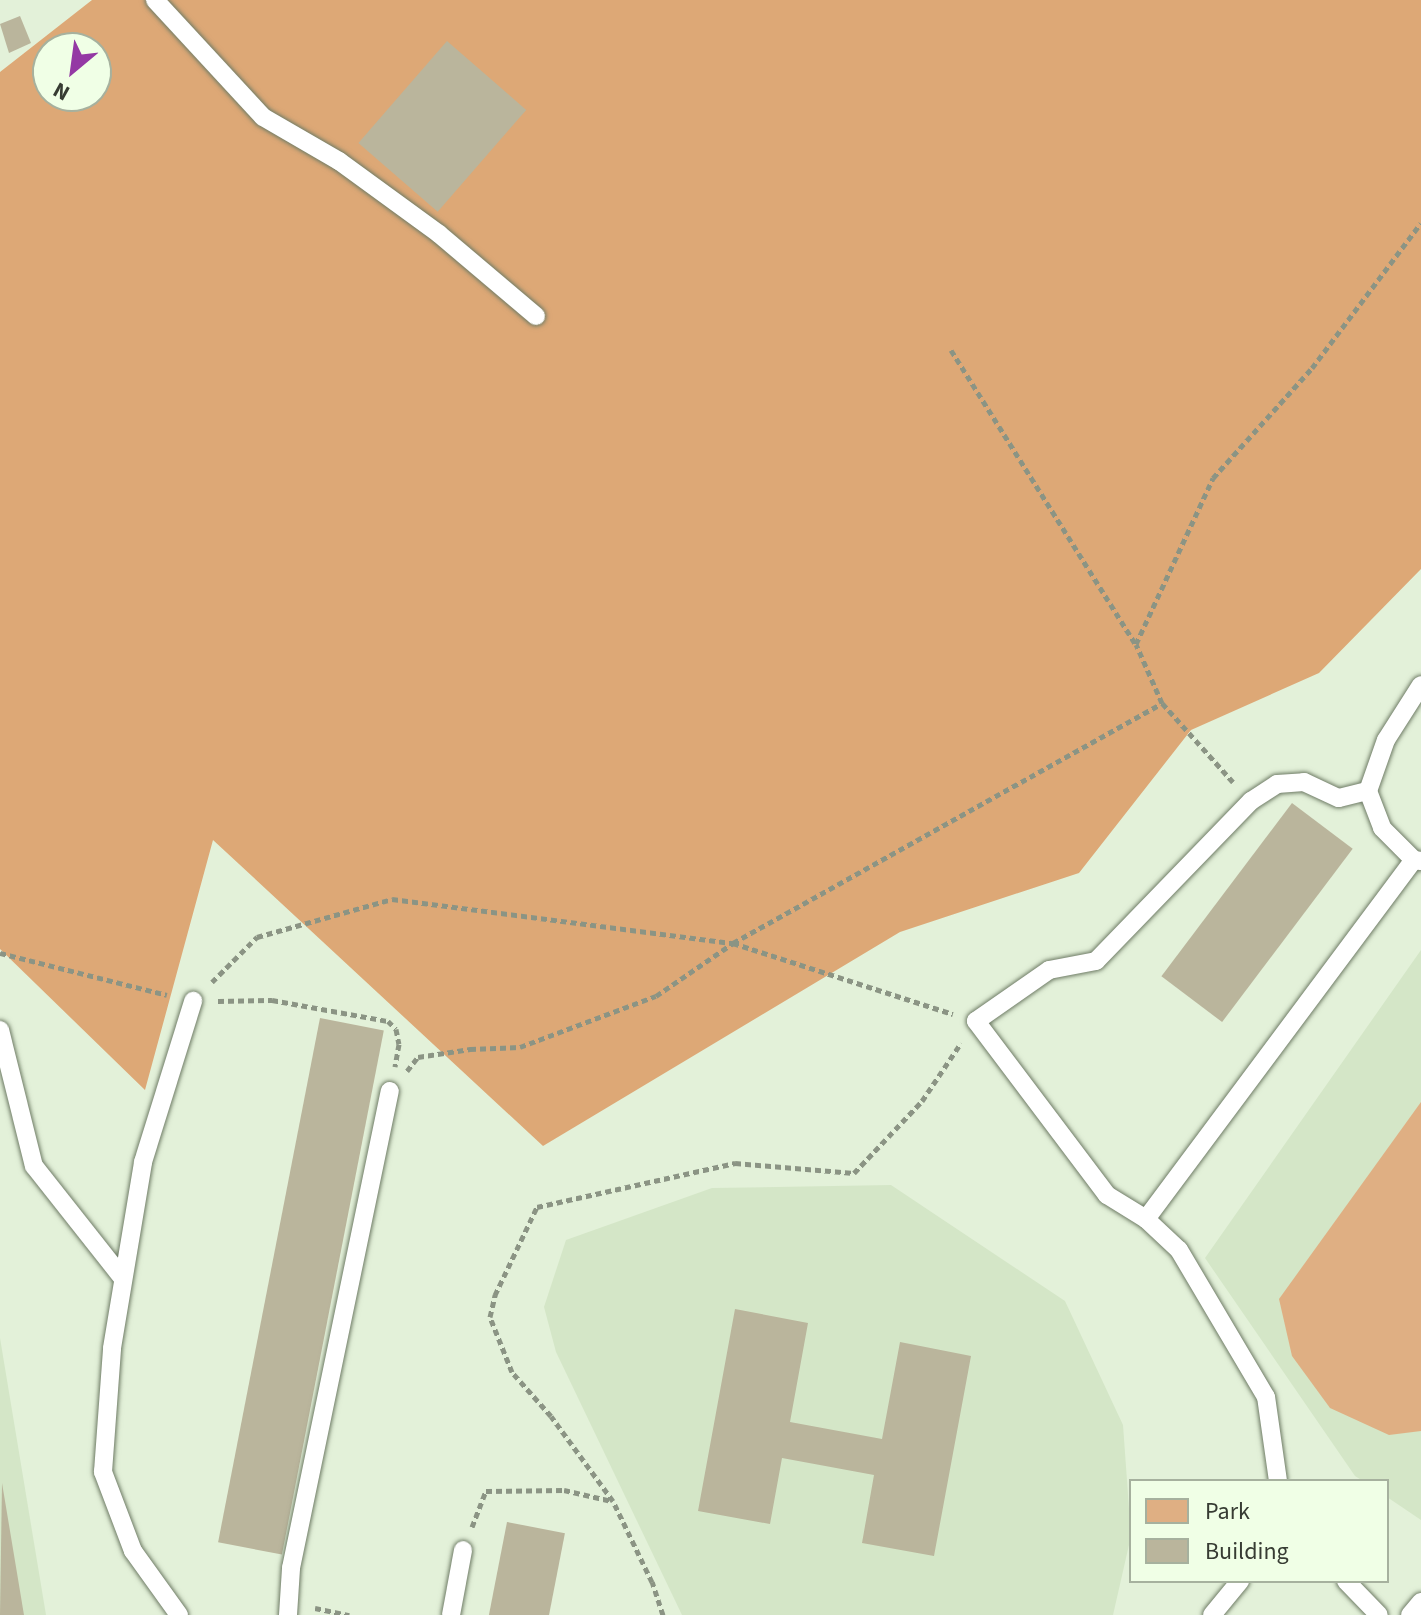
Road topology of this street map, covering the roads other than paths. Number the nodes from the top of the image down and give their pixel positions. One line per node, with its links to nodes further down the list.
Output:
1 (155, 0): 2 (lane)
2 (536, 316)
3 (1421, 685): 4 (lane)
4 (1368, 791): 5 (lane); 9 (lane)
5 (1418, 861): 9 (lane)
6 (193, 1001): 16 (lane)
7 (0, 1030): 10 (lane)
8 (390, 1091): 17 (lane)
9 (1146, 1219): 11 (lane)
10 (121, 1276)
11 (1278, 1479)
12 (463, 1550): 18 (lane)
13 (1238, 1583): 19 (lane)
14 (1348, 1583): 20 (lane)
15 (1421, 1602): 21 (lane)
16 (179, 1615)
17 (288, 1615)
18 (451, 1615)
19 (1212, 1615)
20 (1379, 1615)
21 (1410, 1615)

